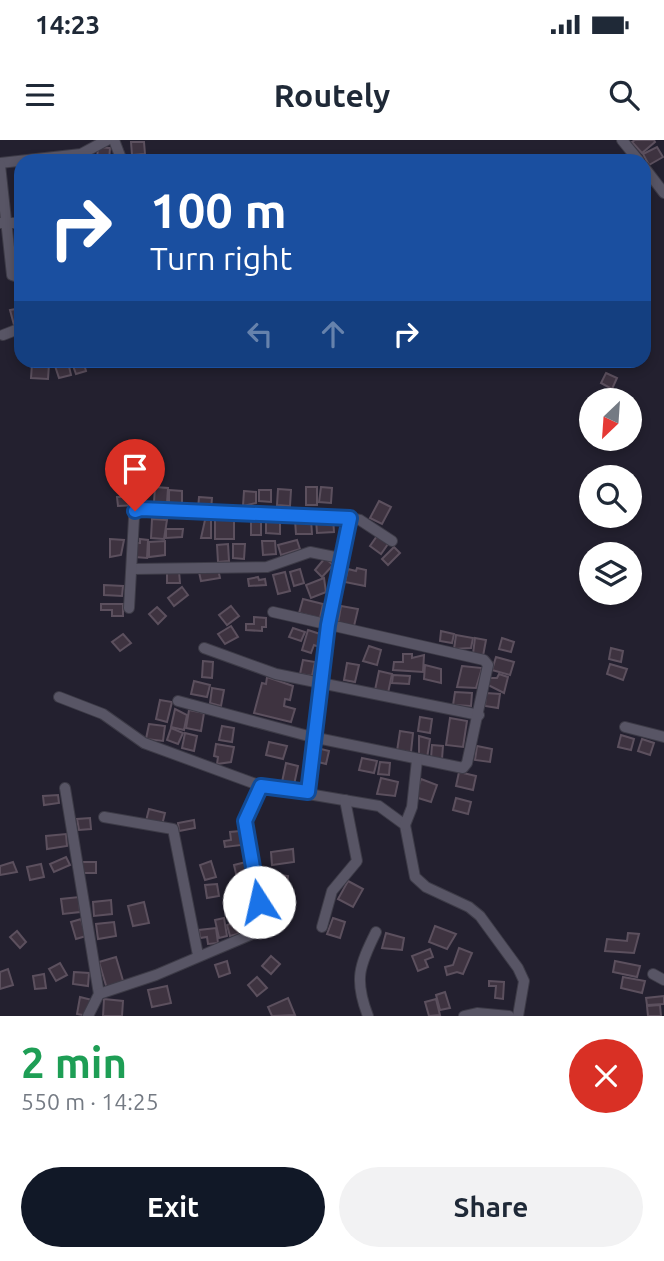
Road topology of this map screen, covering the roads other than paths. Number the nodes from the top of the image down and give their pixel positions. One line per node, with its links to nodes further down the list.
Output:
1 (107, 140): 3 (street)
2 (622, 140): 4 (street)
3 (81, 154)
4 (633, 154)
5 (0, 164): 8 (street)
6 (651, 176): 7 (street)
7 (664, 193)
8 (3, 223): 9 (street)
9 (14, 276)
10 (14, 331): 11 (street)
11 (3, 335)
12 (350, 518): 13 (street); 14 (street); 15 (street)
13 (392, 541)
14 (340, 558): 15 (street); 18 (street)
15 (133, 569): 16 (street)
16 (129, 608)
17 (273, 612): 18 (street)
18 (328, 625): 20 (street); 23 (street)
19 (204, 648): 20 (street)
20 (323, 681): 23 (street); 25 (street)
21 (59, 697): 28 (street)
22 (177, 701): 25 (street)
23 (479, 715): 27 (street)
24 (625, 727): 26 (street)
25 (312, 737): 27 (street); 30 (street)
26 (664, 737)
27 (417, 760): 33 (street)
28 (261, 786): 30 (street); 36 (street)
29 (65, 788): 39 (street)
30 (308, 792): 31 (street)
31 (345, 800): 33 (street); 34 (street)
32 (104, 817): 36 (street)
33 (405, 825): 44 (street)
34 (321, 927)
35 (376, 932): 41 (street)
36 (198, 956): 39 (street)
37 (653, 974): 38 (street)
38 (664, 980)
39 (99, 994): 40 (street)
40 (88, 1016)
41 (368, 1016)
42 (464, 1016): 43 (street)
43 (509, 1016)
44 (518, 1016)

